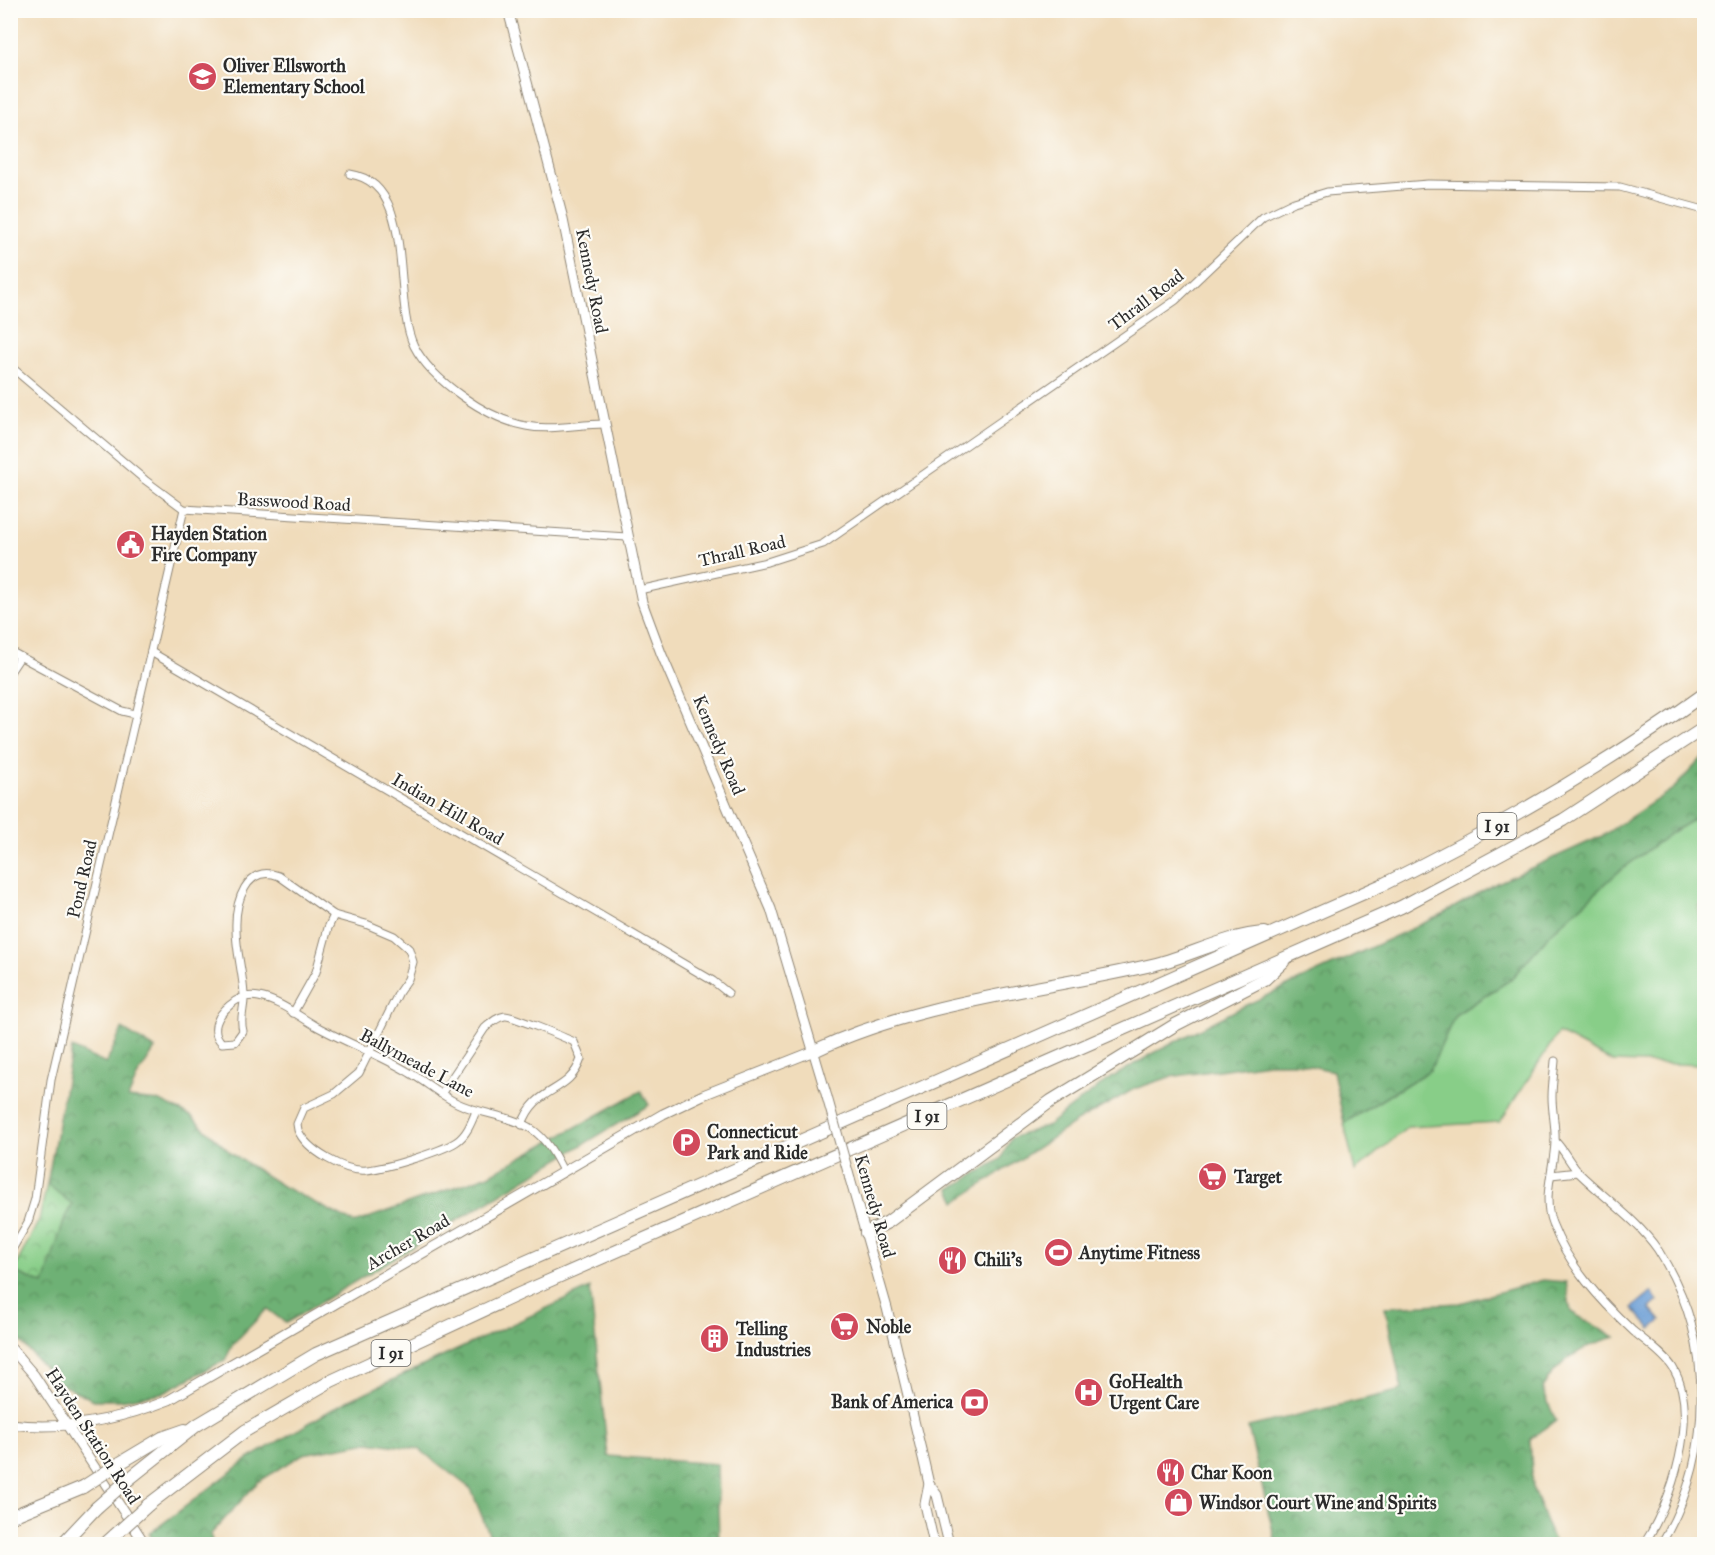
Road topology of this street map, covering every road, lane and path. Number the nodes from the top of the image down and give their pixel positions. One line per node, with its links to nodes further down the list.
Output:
1 (508, 10): 5 (street, Kennedy Road)
2 (350, 174): 5 (street)
3 (1704, 210): 8 (street, Thrall Road)
4 (10, 366): 6 (street)
5 (604, 424): 7 (street, Kennedy Road)
6 (184, 509): 7 (street, Basswood Road); 10 (street, Pond Road)
7 (627, 537): 8 (street, Kennedy Road)
8 (639, 590): 22 (street, Kennedy Road)
9 (10, 651): 11 (street)
10 (151, 652): 14 (street, Pond Road); 19 (street, Indian Hill Road)
11 (20, 657): 12 (street); 14 (street)
12 (10, 672)
13 (1704, 694): 17 (highway, I 91)
14 (135, 714): 33 (street, Pond Road)
15 (1704, 728): 18 (highway, I 91)
16 (334, 915): 20 (street); 21 (street); 23 (street)
17 (1275, 933): 22 (highway); 37 (highway, I 91)
18 (1287, 958): 32 (highway); 41 (highway, I 91, bridge)
19 (728, 993)
20 (244, 996): 20 (street); 21 (street, Ballymeade Lane)
21 (293, 1013): 23 (street, Ballymeade Lane)
22 (814, 1051): 29 (street, Archer Road); 32 (street, Kennedy Road, bridge)
23 (369, 1054): 25 (street, Ballymeade Lane); 26 (street)
24 (1555, 1061): 28 (street)
25 (441, 1094): 26 (street, Ballymeade Lane); 27 (street)
26 (476, 1111): 27 (street, Ballymeade Lane)
27 (522, 1125): 29 (street, Ballymeade Lane)
28 (1555, 1141): 30 (street); 31 (street)
29 (563, 1171): 36 (street, Archer Road)
30 (1578, 1172): 31 (street); 46 (street)
31 (1551, 1175): 45 (street)
32 (866, 1233): 38 (street, Kennedy Road)
33 (10, 1253)
34 (10, 1347): 36 (street, Hayden Station Road)
35 (10, 1424): 36 (street, Archer Road)
36 (66, 1425): 42 (street, Hayden Station Road)
37 (197, 1425): 39 (highway, bridge); 40 (highway, I 91, bridge)
38 (928, 1484): 43 (street, Kennedy Road); 44 (street, Kennedy Road)
39 (10, 1517)
40 (62, 1545)
41 (105, 1545)
42 (145, 1545)
43 (934, 1545)
44 (949, 1545)
45 (1644, 1545)
46 (1660, 1545)

